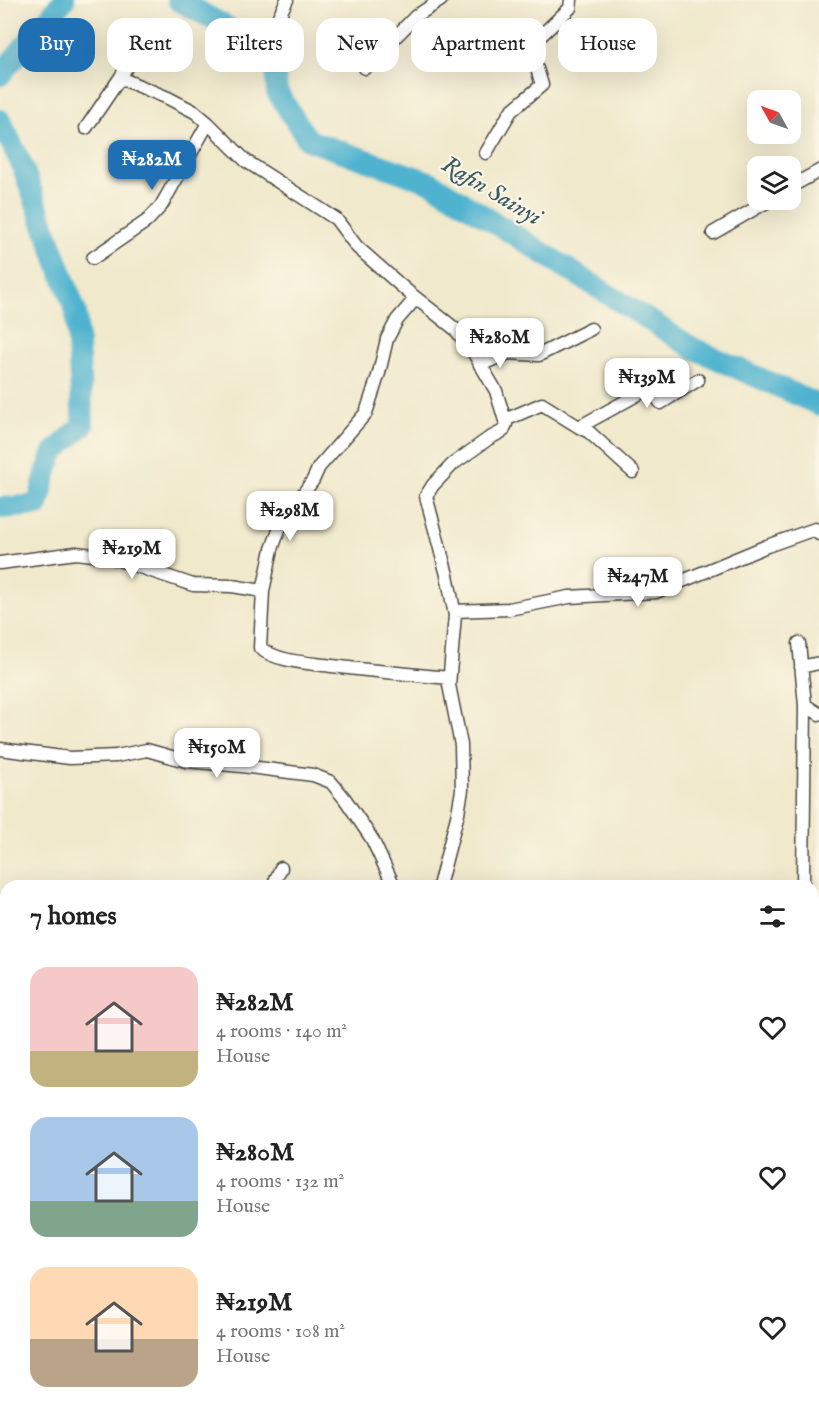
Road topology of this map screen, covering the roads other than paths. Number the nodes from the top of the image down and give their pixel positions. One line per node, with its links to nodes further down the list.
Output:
1 (287, 0): 4 (street)
2 (441, 0): 5 (street)
3 (571, 0): 10 (street)
4 (278, 18)
5 (399, 33)
6 (124, 72): 7 (street)
7 (120, 78): 8 (street); 9 (street)
8 (208, 123): 15 (street); 16 (street)
9 (86, 128)
10 (486, 153)
11 (819, 171): 12 (street)
12 (801, 182)
13 (753, 210): 14 (street)
14 (713, 233)
15 (93, 258)
16 (416, 298): 18 (street); 25 (street)
17 (591, 329): 18 (street)
18 (480, 365): 20 (street)
19 (698, 380): 21 (street)
20 (505, 420): 21 (street); 26 (street)
21 (579, 427): 22 (street)
22 (633, 472)
23 (819, 534): 26 (street)
24 (0, 562): 25 (street)
25 (263, 591): 30 (street)
26 (454, 611): 30 (street)
27 (799, 643): 29 (street)
28 (819, 663): 29 (street)
29 (801, 667): 31 (street)
30 (449, 678): 37 (street)
31 (805, 705): 32 (street); 38 (street)
32 (819, 714)
33 (0, 749): 36 (street)
34 (281, 868): 35 (street)
35 (276, 880)
36 (391, 880)
37 (441, 880)
38 (803, 880)

